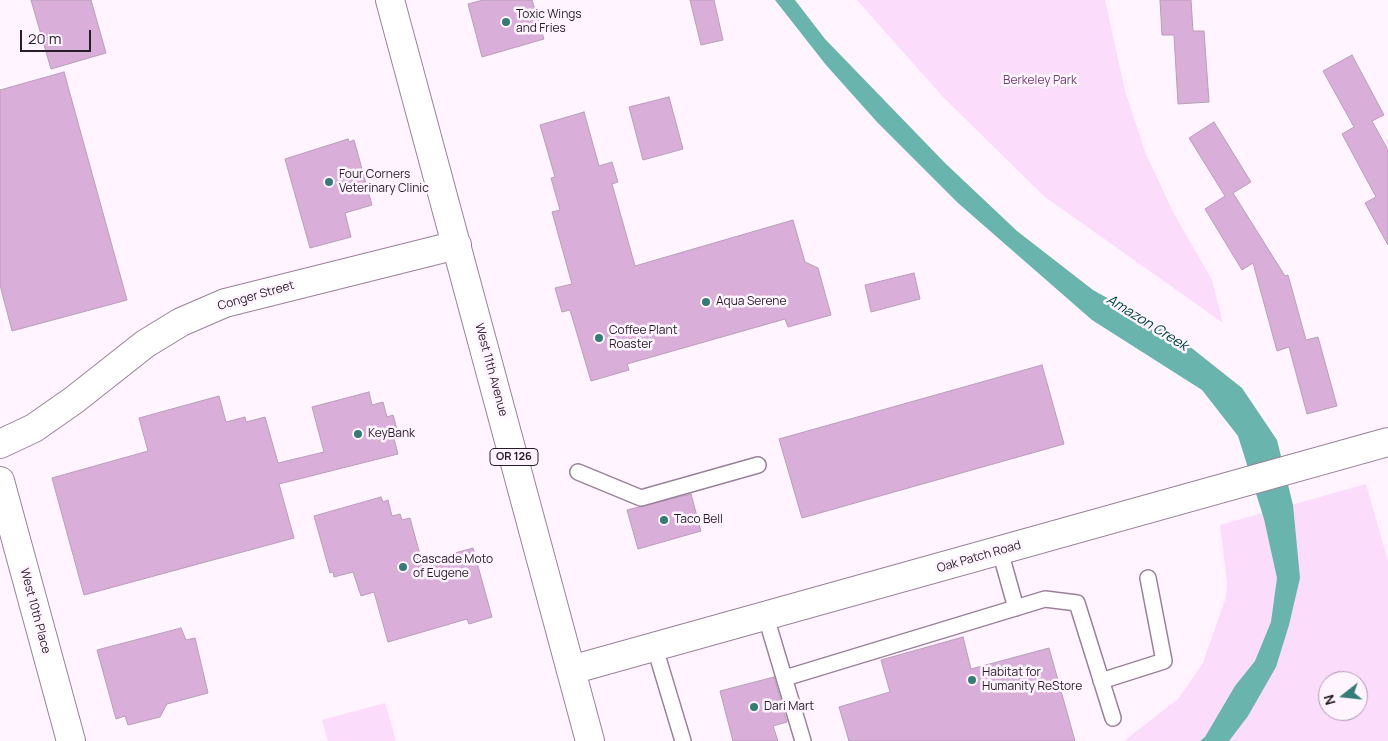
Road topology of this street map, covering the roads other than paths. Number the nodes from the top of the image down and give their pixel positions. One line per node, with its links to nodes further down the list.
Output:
1 (390, 0): 2 (street, West 11th Avenue / OR 126)
2 (457, 244): 4 (street, Conger Street); 13 (street, West 11th Avenue / OR 126)
3 (1388, 442): 8 (street, Oak Patch Road)
4 (0, 444)
5 (758, 465): 6 (lane)
6 (578, 472)
7 (0, 481): 17 (street, West 10th Place)
8 (1000, 551): 10 (lane); 11 (street, Oak Patch Road)
9 (1148, 578): 15 (lane)
10 (1016, 608): 14 (lane); 15 (lane)
11 (766, 617): 12 (street, Oak Patch Road); 14 (lane)
12 (655, 648): 13 (street, Oak Patch Road); 19 (lane)
13 (571, 670): 18 (street, West 11th Avenue / OR 126)
14 (785, 678): 20 (lane)
15 (1101, 681): 16 (lane)
16 (1113, 718)
17 (71, 741)
18 (590, 741)
19 (683, 741)
20 (803, 741)

